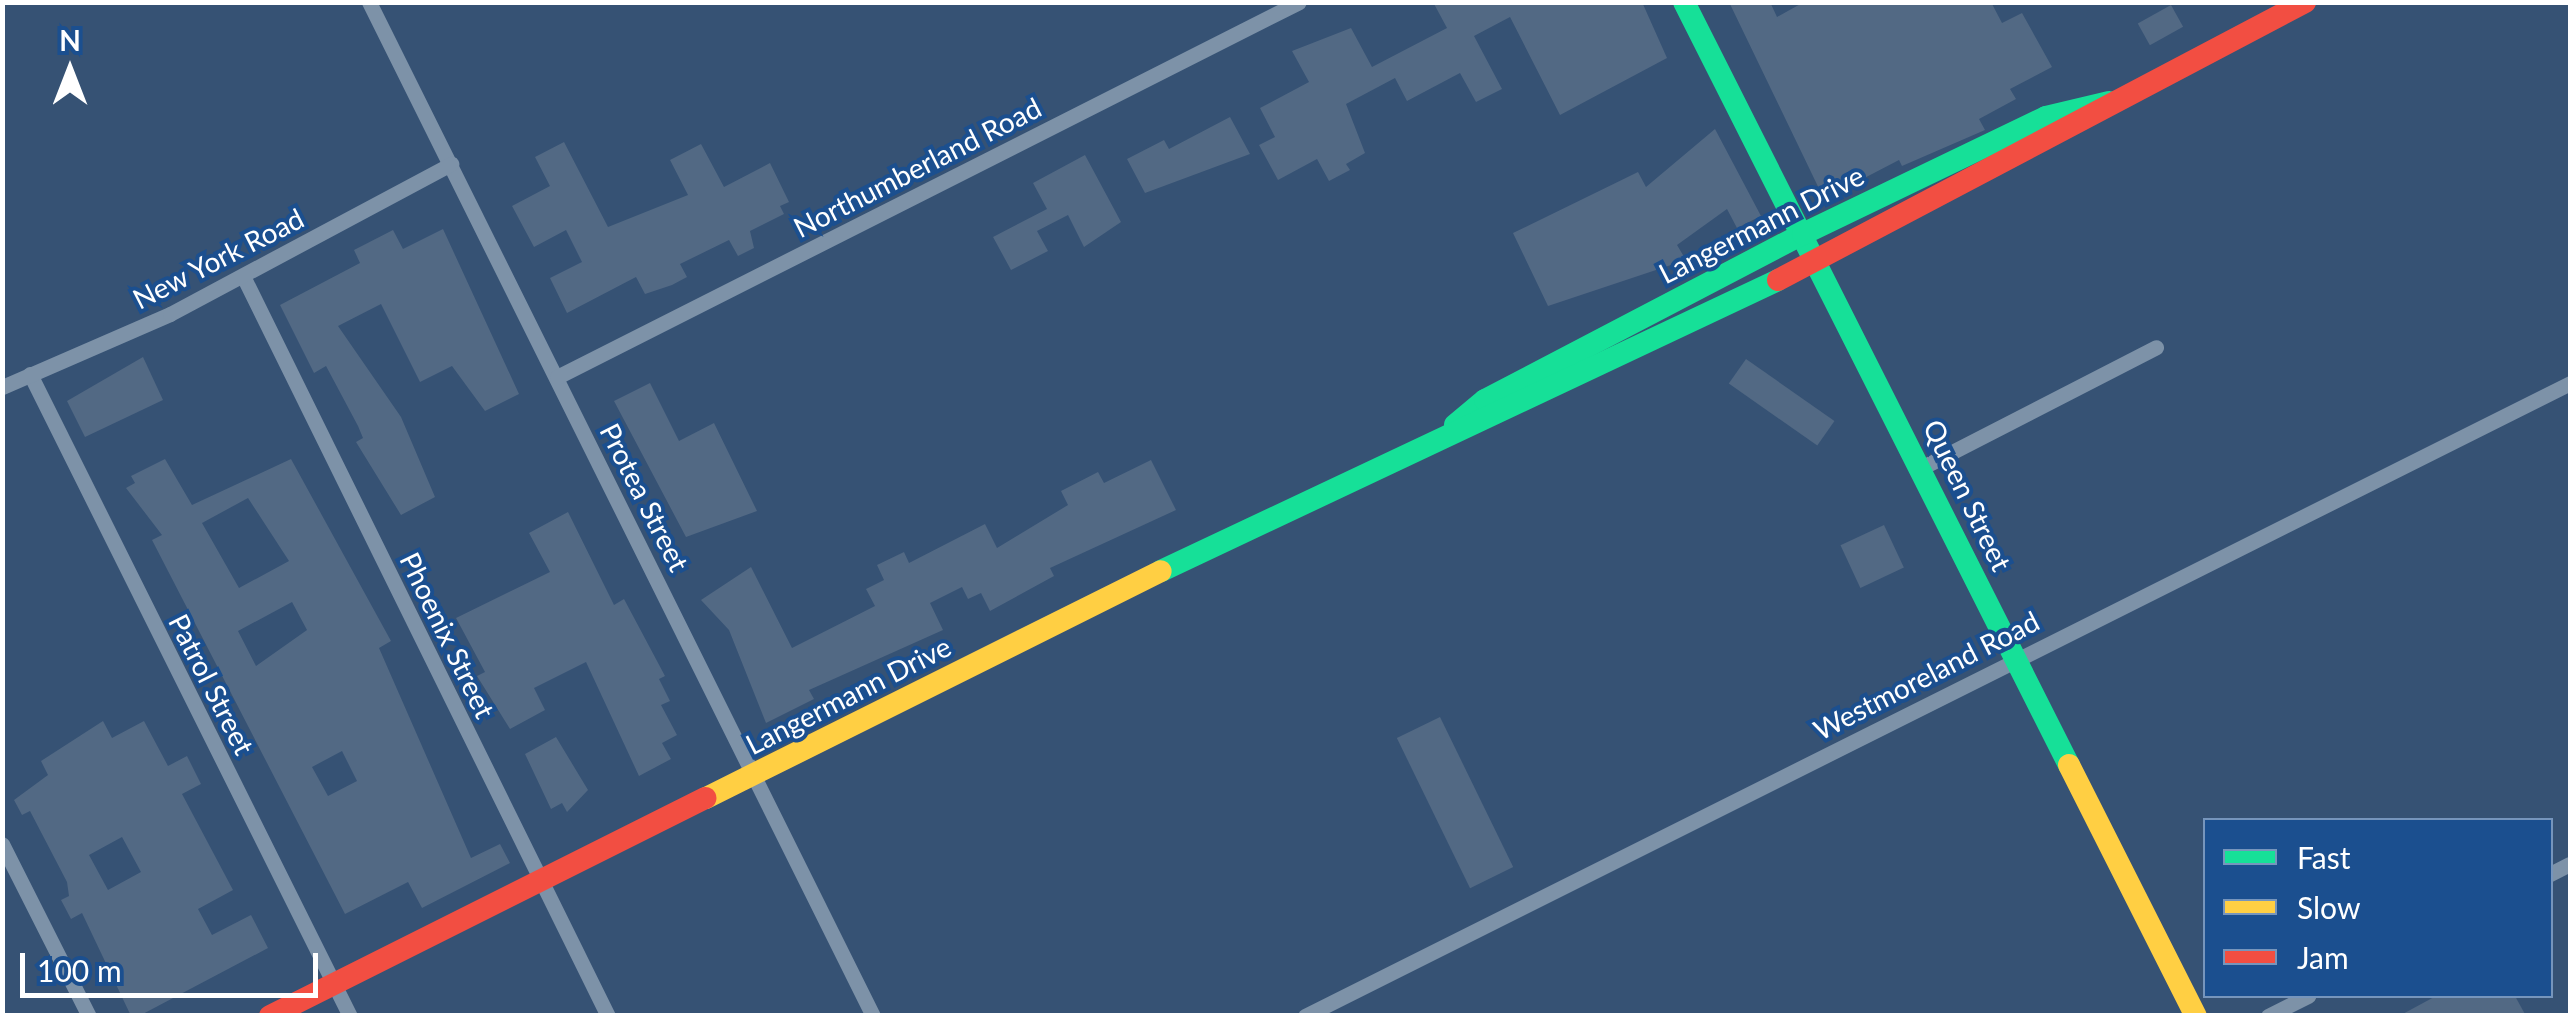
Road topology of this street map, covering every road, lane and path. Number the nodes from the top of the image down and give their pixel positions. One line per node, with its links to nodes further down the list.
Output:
1 (369, 2): 6 (street, Protea Street)
2 (1299, 2): 12 (street, Northumberland Road)
3 (1684, 2): 7 (main road, Queen Street)
4 (2304, 2): 5 (main road, Langermann Drive)
5 (2109, 102): 7 (main road, Langermann Drive); 8 (main road, Langermann Drive)
6 (451, 164): 9 (street, New York Road); 12 (street, Protea Street)
7 (1803, 234): 8 (main road, Queen Street); 15 (main road, Langermann Drive)
8 (1817, 260): 15 (main road, Langermann Drive); 16 (main road, Queen Street)
9 (243, 276): 11 (street, New York Road); 20 (street, Phoenix Street)
10 (2156, 347): 16 (street)
11 (30, 374): 14 (street, New York Road); 21 (street, Patrol Street)
12 (556, 376): 18 (street, Protea Street)
13 (2570, 383): 17 (street, Westmoreland Road)
14 (2, 387)
15 (1453, 428): 18 (main road, Langermann Drive)
16 (1923, 466): 17 (main road, Queen Street)
17 (2015, 658): 28 (street, Westmoreland Road); 29 (main road, Queen Street)
18 (756, 774): 20 (main road, Langermann Drive); 27 (street, Protea Street)
19 (2, 844): 23 (street)
20 (542, 882): 21 (main road, Langermann Drive); 26 (street, Phoenix Street)
21 (334, 984): 24 (main road, Langermann Drive); 25 (street, Patrol Street)
22 (2304, 998): 30 (street)
23 (89, 1016)
24 (270, 1016)
25 (350, 1016)
26 (608, 1016)
27 (873, 1016)
28 (1305, 1016)
29 (2196, 1016)
30 (2268, 1016)

